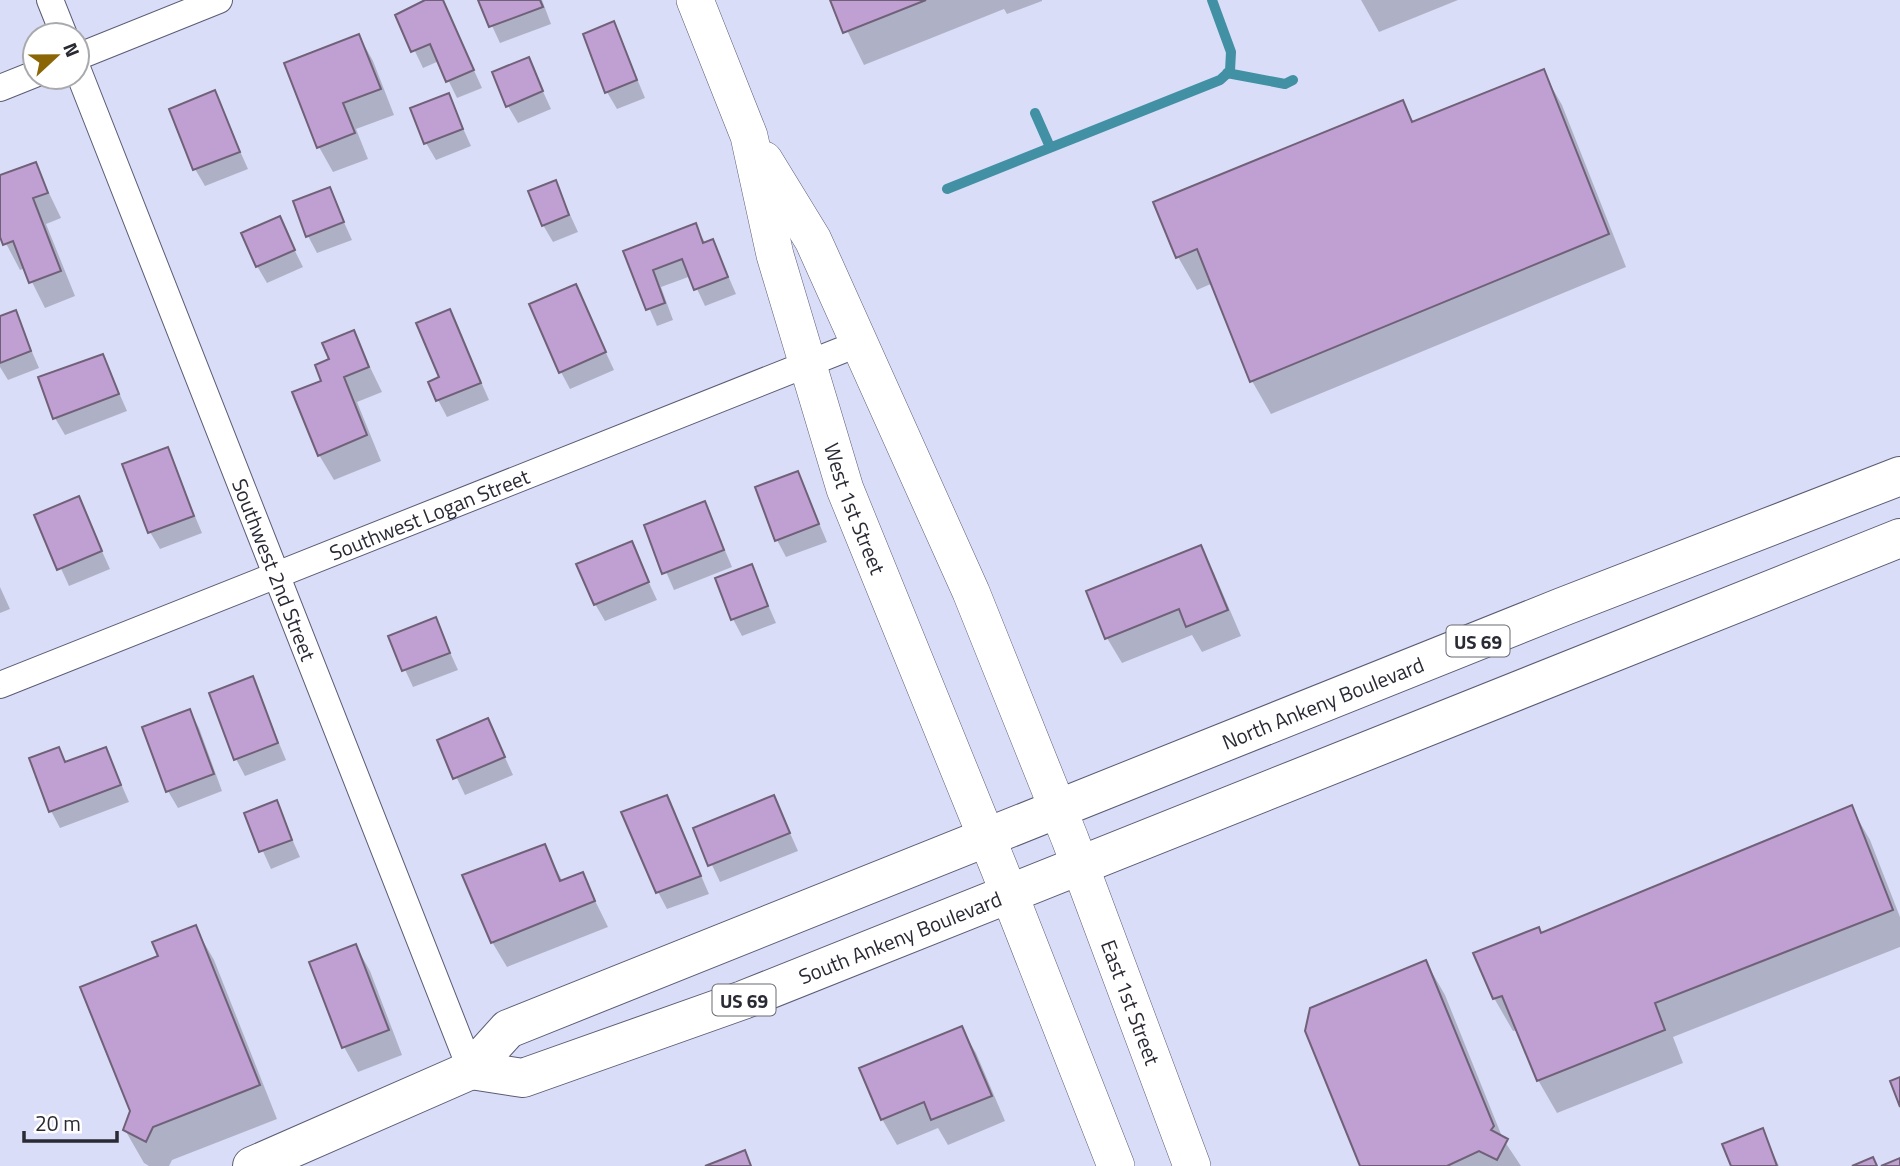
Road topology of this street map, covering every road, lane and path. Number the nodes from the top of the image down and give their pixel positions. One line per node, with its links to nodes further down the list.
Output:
1 (50, 0): 4 (street)
2 (219, 0): 5 (street)
3 (695, 0): 9 (main road, West 1st Street)
4 (58, 21)
5 (91, 51)
6 (21, 80): 7 (street)
7 (0, 88)
8 (86, 91): 14 (street, Southwest 2nd Street)
9 (749, 136): 10 (main road, West 1st Street); 11 (main road, West 1st Street)
10 (860, 343): 11 (street, Southwest Logan Street); 16 (main road, West 1st Street)
11 (808, 364): 14 (street, Southwest Logan Street); 17 (main road, West 1st Street)
12 (1900, 477): 16 (main road, North Ankeny Boulevard / US 69)
13 (1900, 538): 16 (main road, North Ankeny Boulevard / US 69)
14 (275, 578): 15 (street, Southwest Logan Street); 18 (street, Southwest 2nd Street)
15 (0, 685)
16 (1063, 848): 17 (main road, North Ankeny Boulevard / US 69); 17 (main road, South Ankeny Boulevard / US 69); 21 (main road, East 1st Street)
17 (1004, 856): 18 (main road, South Ankeny Boulevard / US 69); 18 (main road, South Ankeny Boulevard / US 69); 20 (main road)
18 (471, 1070): 19 (main road, South Ankeny Boulevard / US 69)
19 (252, 1166)
20 (1116, 1166)
21 (1192, 1166)

